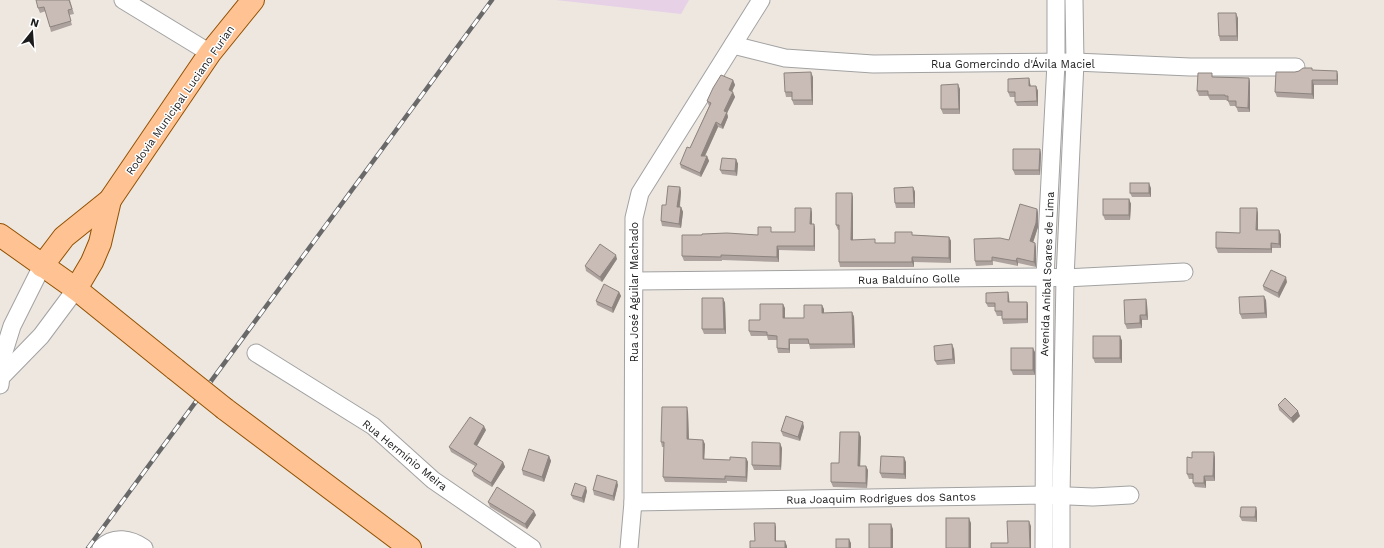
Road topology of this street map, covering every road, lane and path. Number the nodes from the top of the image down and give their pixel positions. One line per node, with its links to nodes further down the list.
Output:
1 (123, 0): 7 (street)
2 (253, 0): 7 (main road, Rodovia Municipal Luciano Furian)
3 (761, 0): 6 (street, Rua José Aguilar Machado)
4 (1056, 0): 9 (street, Avenida Aníbal Soares de Lima)
5 (1074, 0): 8 (street, Avenida Aníbal Soares de Lima)
6 (733, 45): 9 (street, Rua Gomercindo d'Ávila Maciel); 17 (street, Rua José Aguilar Machado)
7 (210, 53): 11 (main road, Rodovia Municipal Luciano Furian)
8 (1075, 62): 9 (street, Rua Gomercindo d'Ávila Maciel); 10 (street, Rua Gomercindo d'Ávila Maciel); 16 (street, Avenida Aníbal Soares de Lima)
9 (1056, 63): 15 (street, Avenida Aníbal Soares de Lima)
10 (1296, 68)
11 (110, 200): 13 (main road, Rodovia Municipal Luciano Furian); 18 (main road, Rodovia Municipal Luciano Furian)
12 (0, 235): 13 (main road)
13 (42, 266): 18 (main road); 20 (street, Rodovia Municipal Luciano Furian)
14 (1184, 272): 16 (street, Rua Balduíno Golle)
15 (1045, 277): 16 (street, Rua Balduíno Golle); 17 (street, Rua Balduíno Golle); 22 (street, Avenida Aníbal Soares de Lima)
16 (1065, 278): 22 (street, Avenida Aníbal Soares de Lima)
17 (635, 282): 23 (street, Rua José Aguilar Machado)
18 (76, 289): 20 (street, Rodovia Municipal Luciano Furian); 26 (main road, bridge)
19 (256, 353): 27 (street, Rua Hermínio Meira)
20 (1, 381)
21 (1130, 495): 22 (street, Rua Joaquim Rodrigues dos Santos)
22 (1052, 496): 23 (street, Rua Joaquim Rodrigues dos Santos); 29 (street, Avenida Aníbal Soares de Lima); 30 (street, Avenida Aníbal Soares de Lima)
23 (633, 502): 28 (street, Rua José Aguilar Machado)
24 (102, 548): 25 (street)
25 (144, 548)
26 (410, 548)
27 (532, 548)
28 (629, 548)
29 (1044, 548)
30 (1061, 548)

